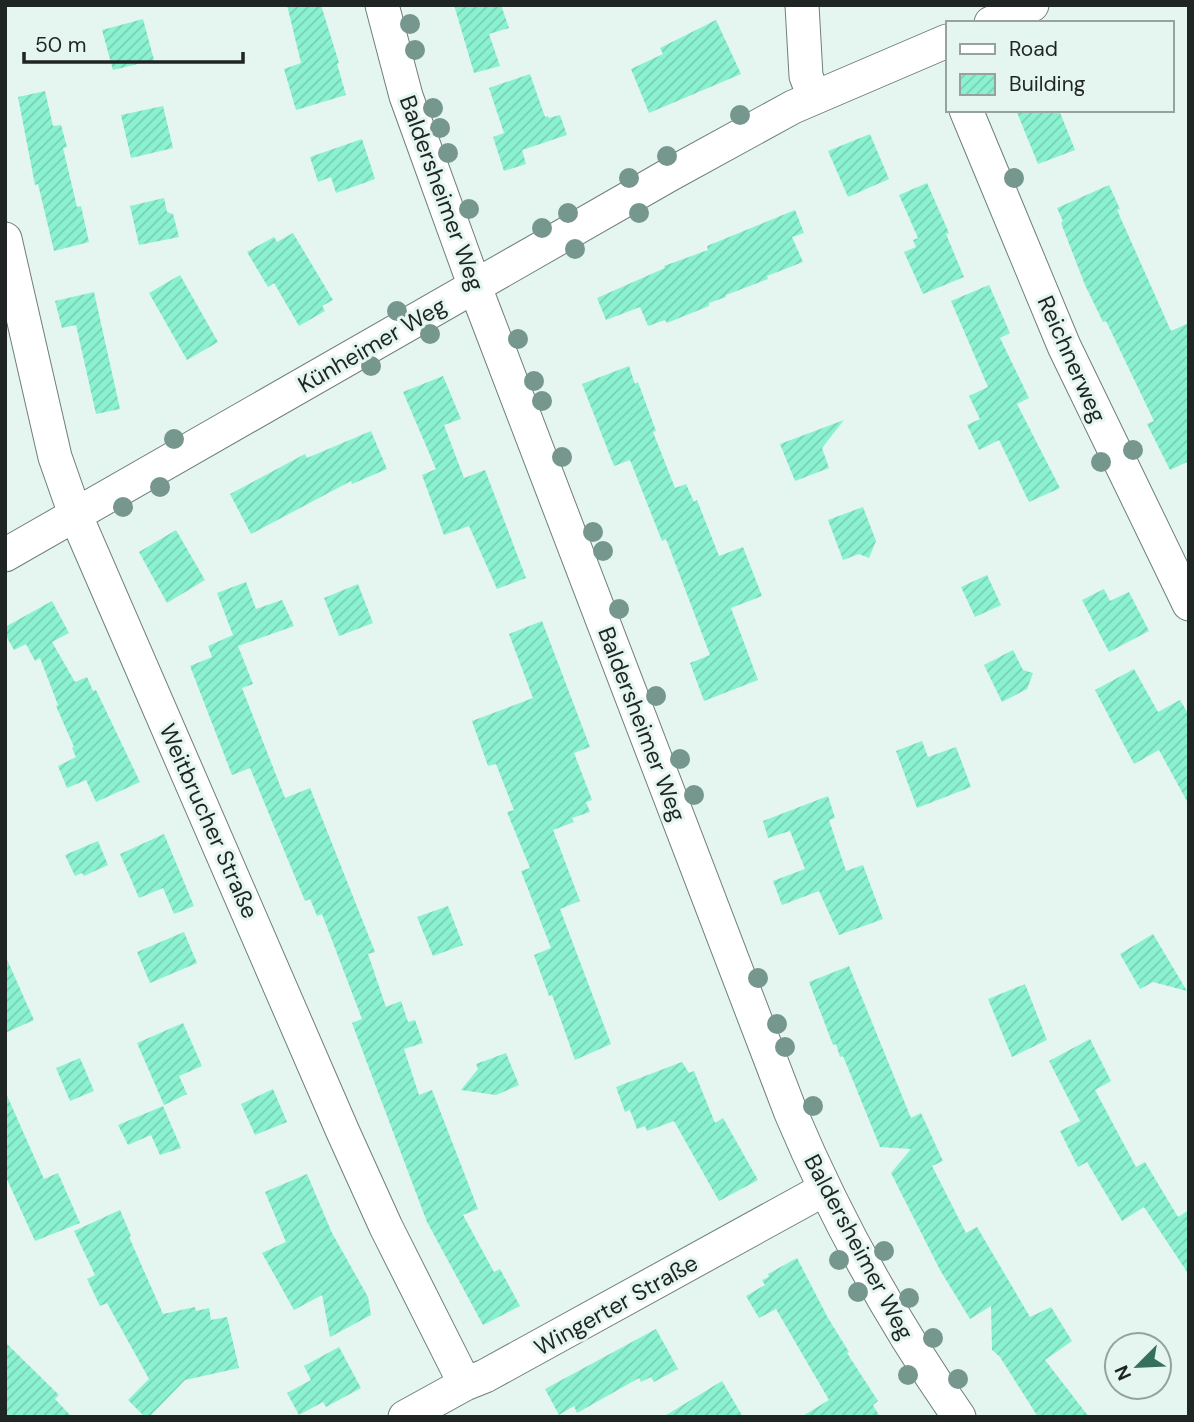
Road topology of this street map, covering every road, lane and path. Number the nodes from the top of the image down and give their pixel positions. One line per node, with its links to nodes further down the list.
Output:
1 (382, 5): 9 (street, Baldersheimer Weg)
2 (802, 5): 6 (street)
3 (1032, 5): 4 (street)
4 (996, 21)
5 (944, 51): 6 (street, Künheimer Weg)
6 (814, 97): 9 (street, Künheimer Weg)
7 (967, 112): 12 (street, Reichnerweg)
8 (5, 239): 10 (street, Weitbrucher Straße)
9 (475, 286): 10 (street, Künheimer Weg); 13 (street, Baldersheimer Weg)
10 (75, 514): 11 (street, Künheimer Weg); 14 (street, Weitbrucher Straße)
11 (5, 555)
12 (1189, 604)
13 (825, 1189): 14 (street, Wingerter Straße); 16 (street, Baldersheimer Weg)
14 (465, 1384): 15 (street, Wingerter Straße)
15 (405, 1417)
16 (959, 1417)

